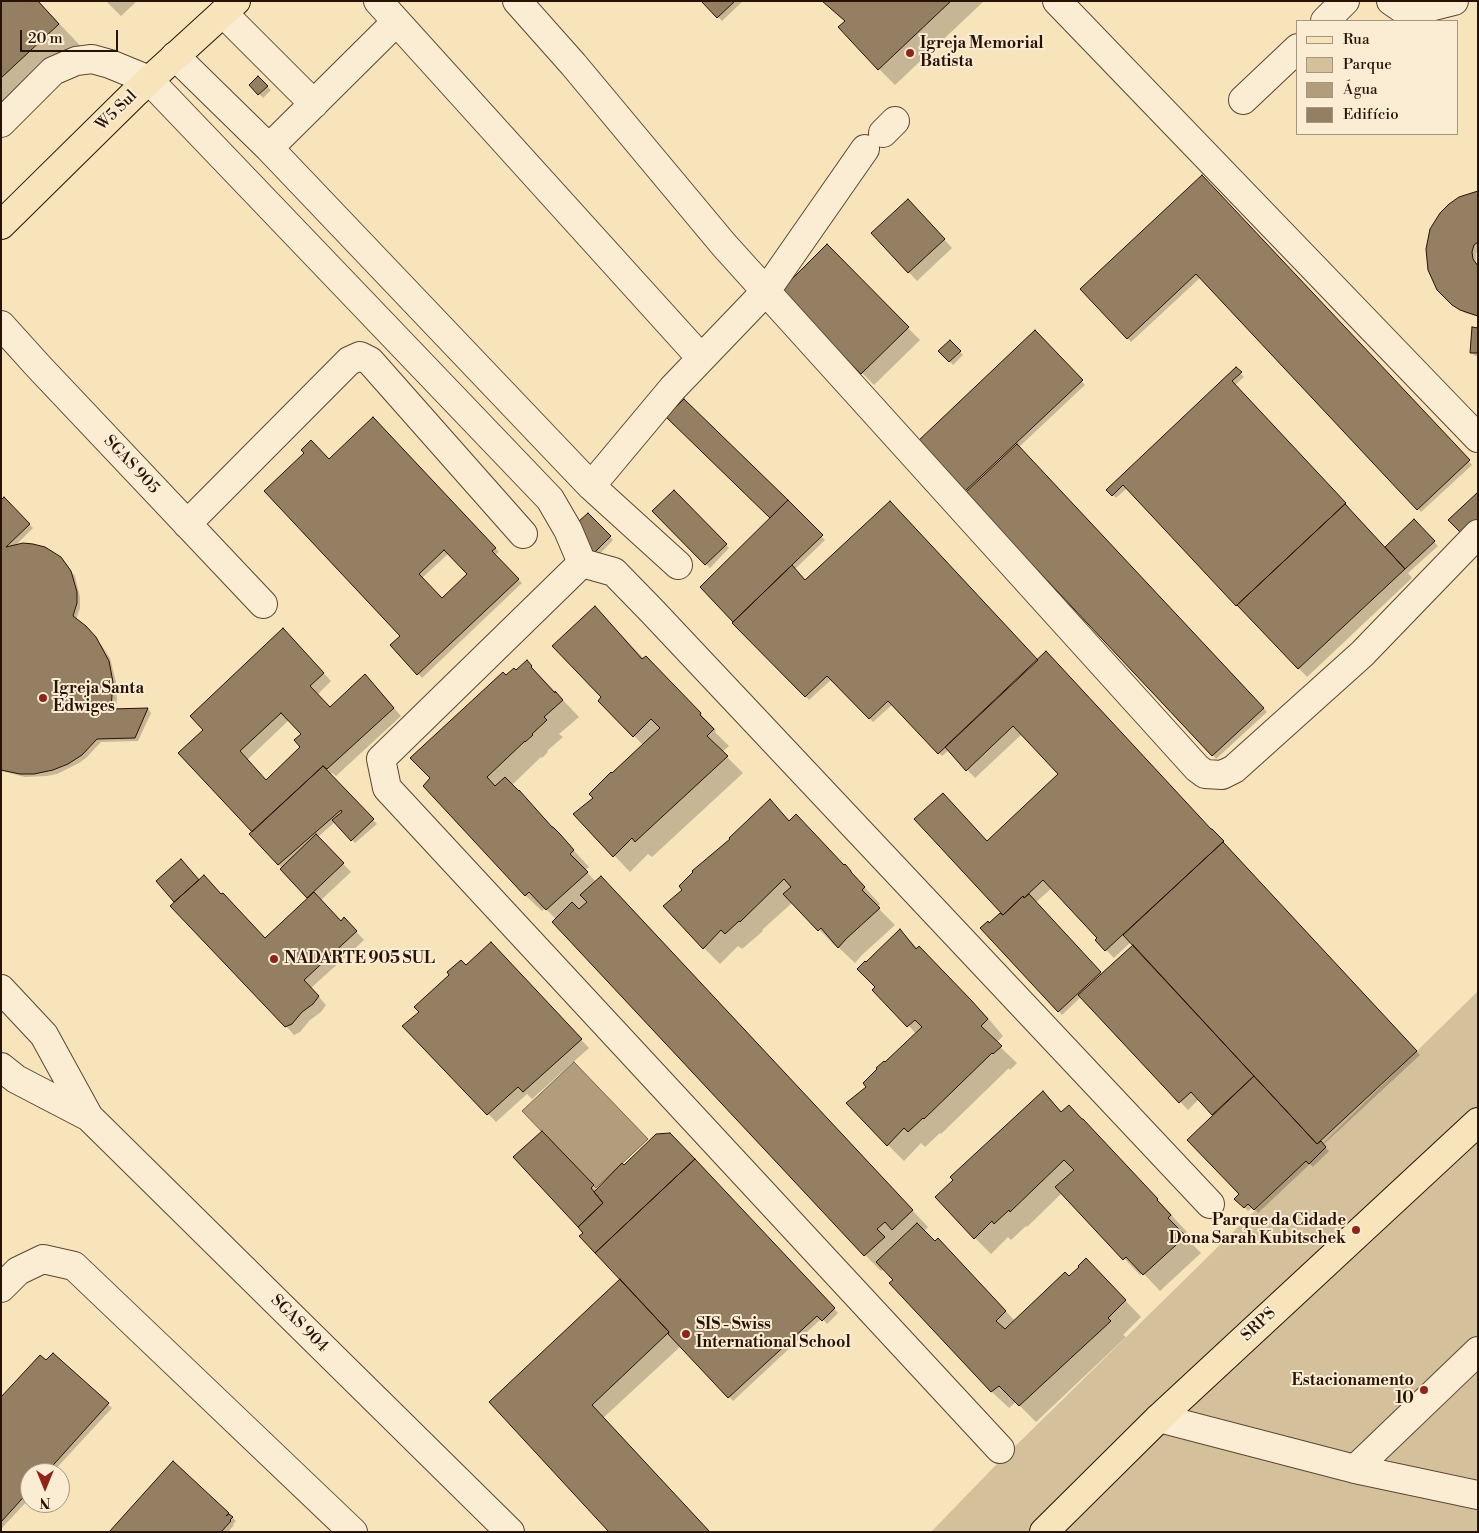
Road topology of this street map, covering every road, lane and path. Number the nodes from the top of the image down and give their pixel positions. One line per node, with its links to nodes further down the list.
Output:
1 (378, 1): 9 (street)
2 (517, 1): 19 (street)
3 (1057, 1): 22 (street)
4 (1345, 1): 8 (street)
5 (1391, 1): 6 (street)
6 (1454, 1)
7 (229, 7): 11 (main road, W5 Sul); 14 (street)
8 (1326, 20)
9 (396, 22): 14 (street); 21 (street)
10 (1296, 50): 13 (street)
11 (175, 56): 12 (main road, W5 Sul); 17 (street)
12 (149, 80): 15 (street); 18 (main road, W5 Sul); 27 (street)
13 (1243, 100)
14 (314, 104): 17 (street)
15 (1, 123)
16 (881, 134): 19 (street)
17 (269, 148): 23 (street)
18 (1, 225)
19 (766, 291): 21 (street); 26 (street)
20 (1, 325): 24 (street, SGAS 905)
21 (701, 358): 23 (street)
22 (1478, 438)
23 (591, 486): 28 (street)
24 (187, 524): 25 (street); 29 (street, SGAS 905)
25 (524, 534)
26 (1478, 534)
27 (582, 563): 34 (street); 38 (street)
28 (678, 565)
29 (263, 604)
30 (1, 989): 32 (street, SGAS 904)
31 (1, 1067): 32 (street, SGAS 904)
32 (88, 1117): 42 (street, SGAS 904)
33 (1478, 1122): 37 (main road, SRPS)
34 (1210, 1204)
35 (1, 1288): 41 (street)
36 (1478, 1351): 39 (street)
37 (1159, 1418): 39 (street); 43 (main road, SRPS)
38 (1000, 1449)
39 (1355, 1469): 40 (street)
40 (1478, 1495)
41 (353, 1532)
42 (510, 1532)
43 (1044, 1532)

